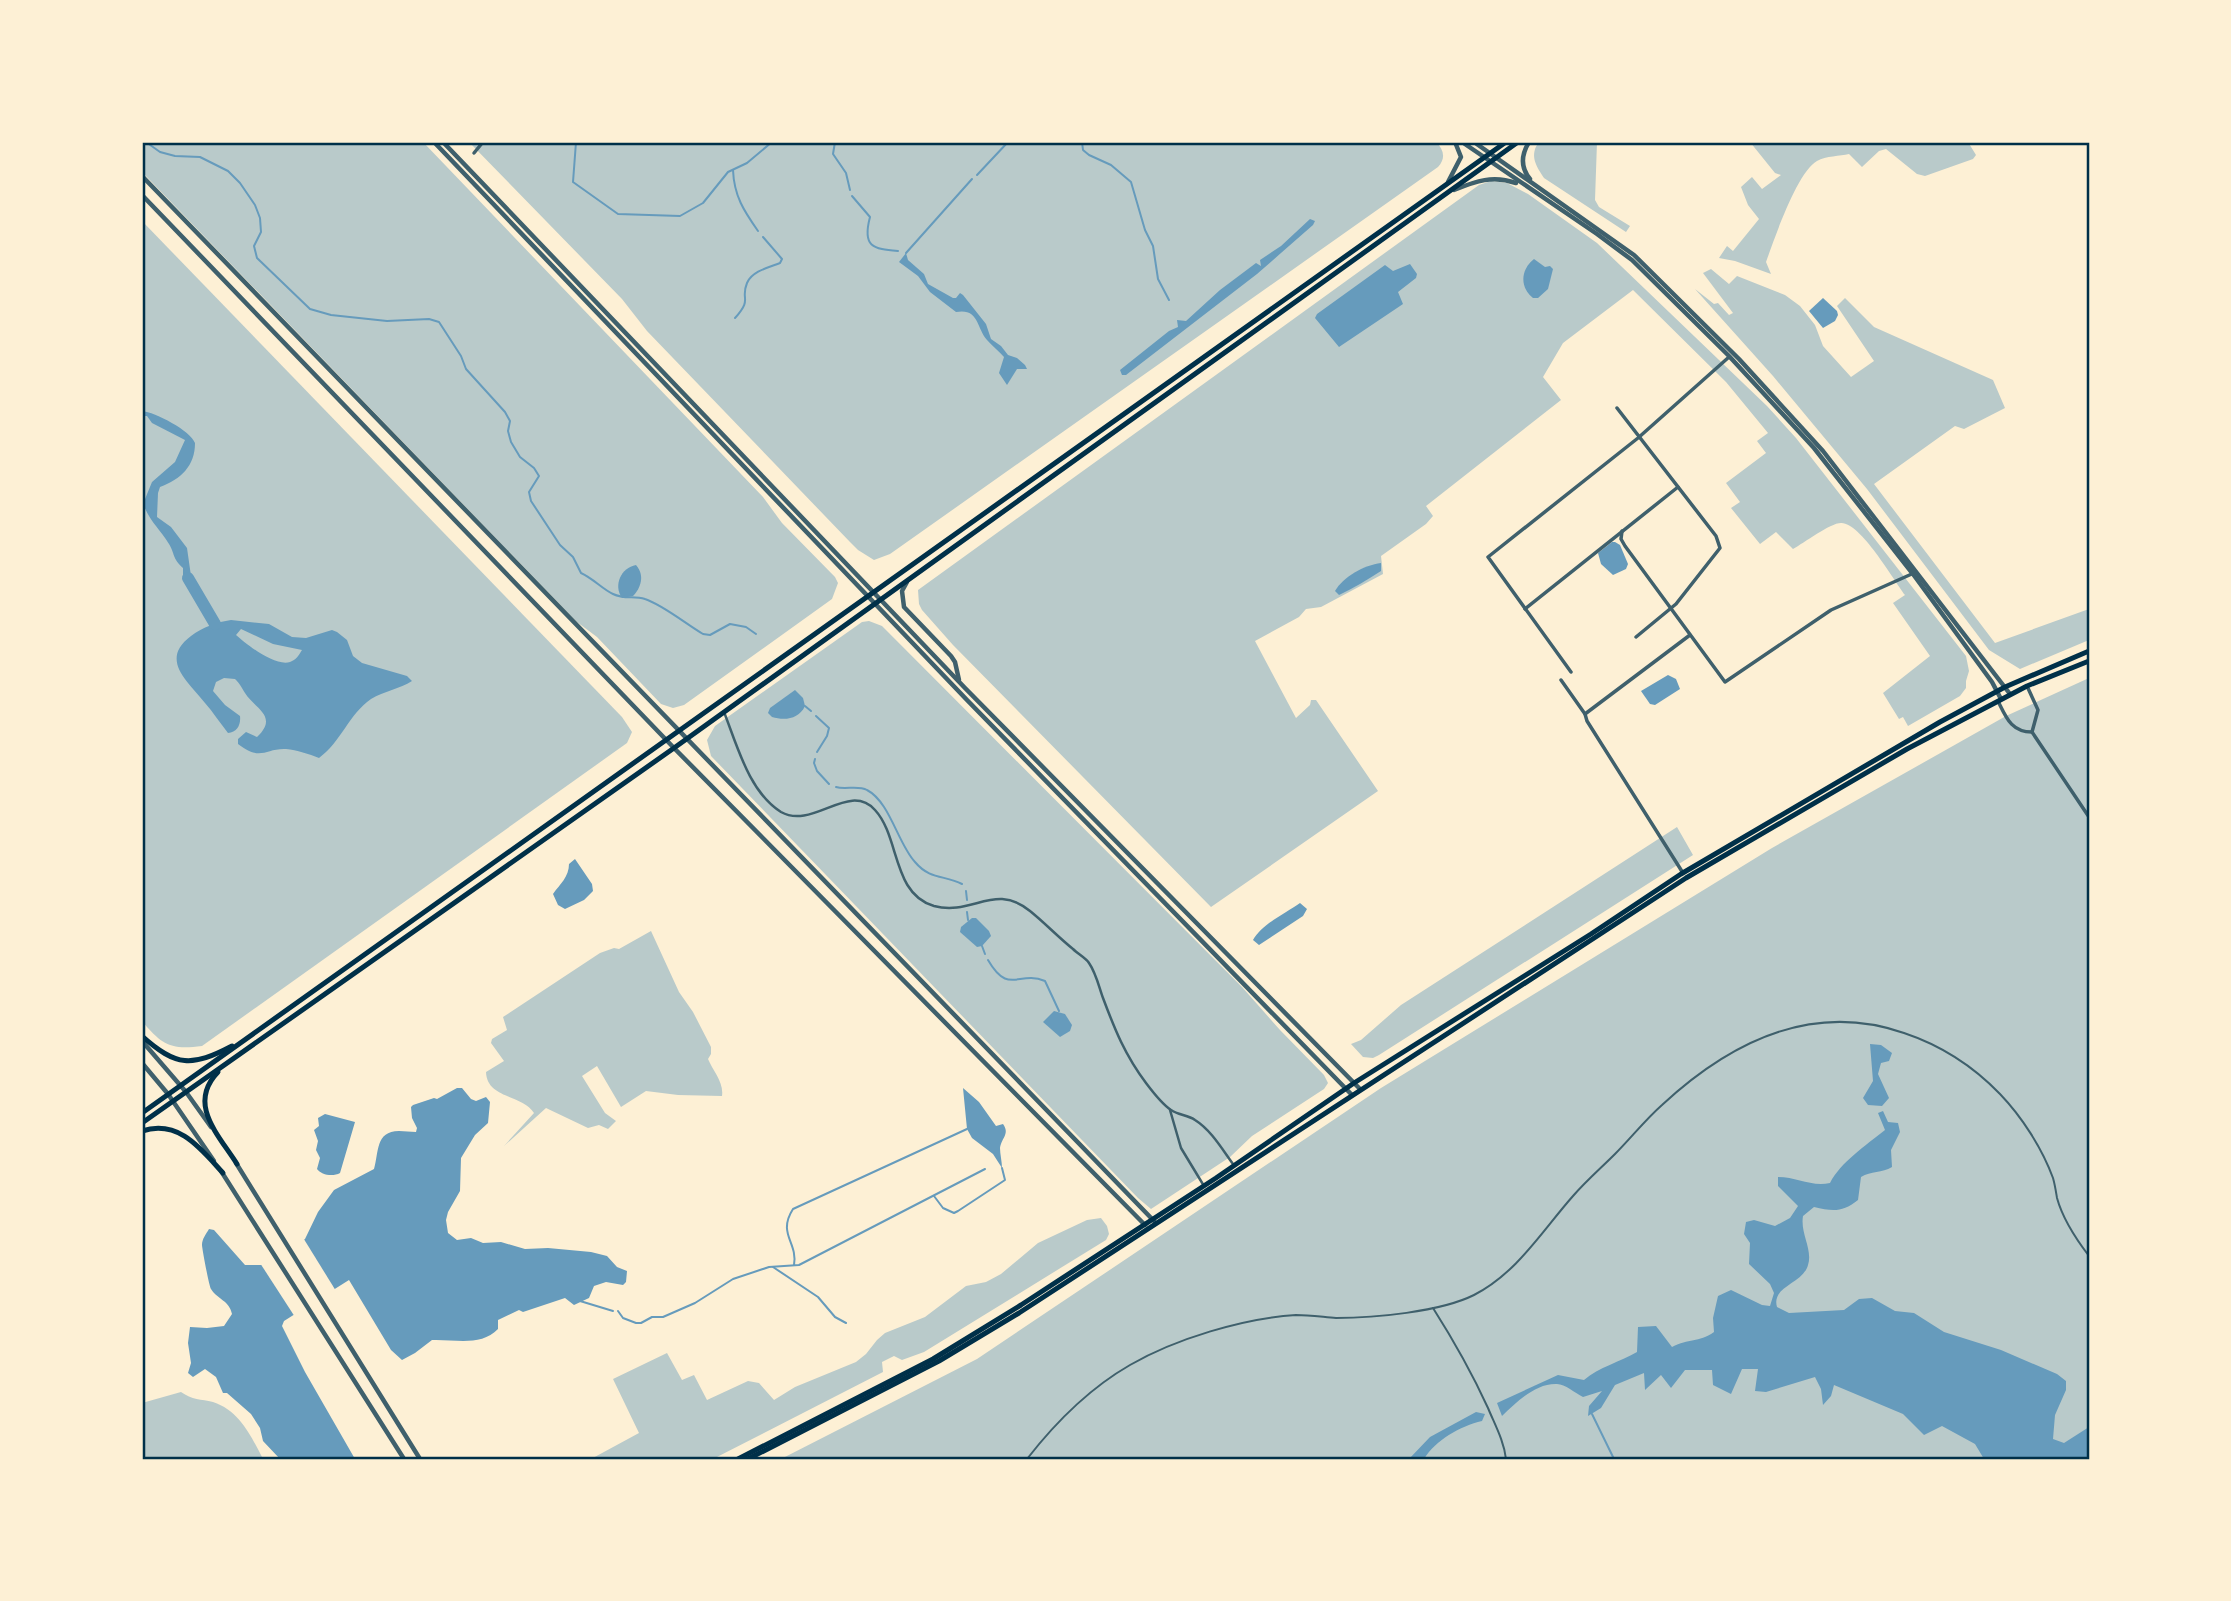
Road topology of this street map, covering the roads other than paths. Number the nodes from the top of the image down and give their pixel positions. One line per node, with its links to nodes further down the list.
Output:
1 (434, 142): 26 (street)
2 (443, 142): 26 (street)
3 (483, 142): 10 (street)
4 (1455, 142): 16 (street)
5 (1462, 142): 12 (street)
6 (1474, 142): 11 (street)
7 (1506, 142): 11 (main road)
8 (1518, 142): 13 (main road)
9 (1528, 142): 17 (street)
10 (474, 153)
11 (1490, 153): 12 (main road); 13 (street)
12 (1484, 158): 14 (street); 16 (main road)
13 (1497, 159): 14 (main road); 17 (street)
14 (1491, 163): 16 (main road); 17 (street)
15 (142, 176): 44 (street)
16 (1448, 189): 17 (street); 25 (main road); 26 (main road)
17 (1539, 192): 19 (street)
18 (142, 195): 47 (street)
19 (1731, 355): 21 (street); 24 (street)
20 (1617, 408): 21 (street)
21 (1639, 437): 22 (street); 28 (street)
22 (1678, 487): 23 (street); 29 (street)
23 (1622, 531): 28 (street); 29 (street)
24 (1915, 573): 30 (street); 38 (street); 39 (street)
25 (910, 578): 27 (main road); 36 (street)
26 (872, 595): 27 (street); 44 (main road)
27 (877, 601): 36 (street); 42 (main road); 57 (street)
28 (1525, 609): 34 (street)
29 (1671, 609): 30 (street); 31 (street)
30 (1690, 635): 43 (street)
31 (1636, 637)
32 (2089, 652): 38 (main road)
33 (2089, 661): 37 (main road)
34 (1571, 672)
35 (1561, 680): 43 (street)
36 (959, 681): 55 (street)
37 (2026, 686): 40 (main road); 45 (street)
38 (2005, 687): 39 (main road); 40 (street)
39 (1998, 691): 41 (street); 50 (main road)
40 (2010, 694): 41 (main road)
41 (2000, 700): 45 (street); 50 (main road)
42 (724, 712): 46 (main road); 63 (street)
43 (1585, 714): 50 (street)
44 (679, 731): 46 (street); 47 (main road)
45 (2032, 732): 49 (street)
46 (687, 738): 48 (main road); 71 (street)
47 (666, 740): 48 (street); 52 (main road)
48 (674, 748): 53 (main road); 72 (street)
49 (2089, 817)
50 (1685, 876): 55 (main road); 58 (main road)
51 (142, 1039): 52 (main road); 56 (street)
52 (247, 1039): 56 (main road)
53 (252, 1045): 59 (main road); 67 (main road)
54 (142, 1063): 60 (street)
55 (1354, 1083): 57 (main road); 58 (street)
56 (181, 1086): 59 (street); 60 (main road)
57 (1348, 1088): 61 (street); 68 (main road)
58 (1360, 1089): 61 (main road)
59 (186, 1092): 62 (main road); 67 (street)
60 (168, 1094): 62 (street); 64 (main road)
61 (1352, 1095): 71 (main road)
62 (173, 1101): 65 (main road); 69 (street)
63 (1170, 1110): 68 (street); 70 (street)
64 (142, 1113)
65 (142, 1123)
66 (142, 1131): 69 (main road)
67 (237, 1164): 76 (street)
68 (1234, 1165): 70 (main road)
69 (223, 1173): 75 (street)
70 (1204, 1186): 71 (main road)
71 (1154, 1222): 72 (main road)
72 (1147, 1227): 77 (main road); 78 (main road)
73 (2089, 1256): 74 (lane)
74 (1433, 1308): 79 (lane); 80 (lane)
75 (404, 1459)
76 (421, 1459)
77 (738, 1459)
78 (748, 1459)
79 (1027, 1459)
80 (1506, 1459)

